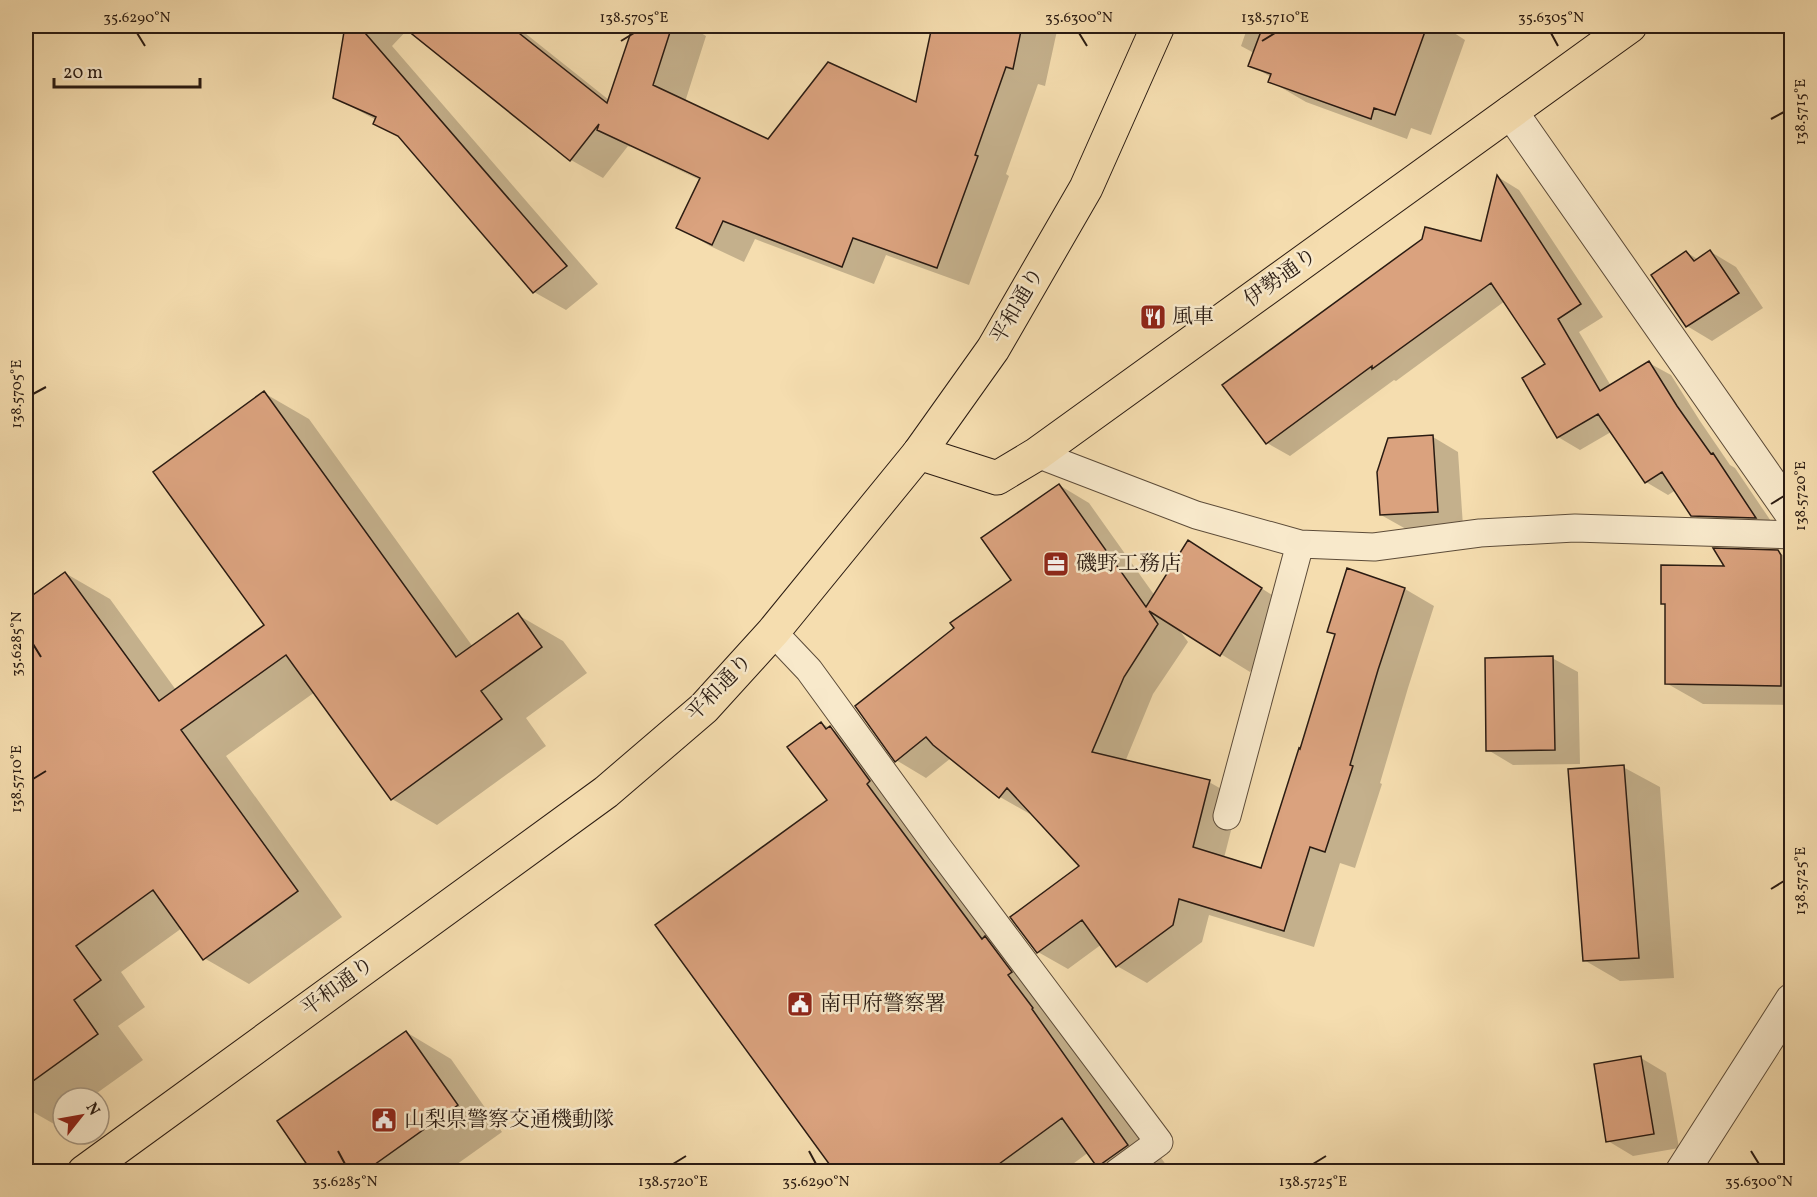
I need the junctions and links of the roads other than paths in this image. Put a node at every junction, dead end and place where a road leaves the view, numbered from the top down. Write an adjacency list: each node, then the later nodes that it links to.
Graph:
1 (1158, 26): 4 (main road, 平和通り)
2 (1630, 26): 3 (main road, 伊勢通り)
3 (1511, 112): 5 (main road, 伊勢通り); 6 (street)
4 (919, 453): 5 (main road, 伊勢通り); 9 (main road, 平和通り)
5 (1037, 453): 8 (lane)
6 (1791, 514)
7 (1791, 535): 8 (lane)
8 (1300, 544): 10 (lane)
9 (773, 632): 12 (main road, 平和通り); 13 (lane)
10 (1227, 816)
11 (1791, 1000): 14 (street)
12 (84, 1172)
13 (1118, 1172)
14 (1682, 1172)

